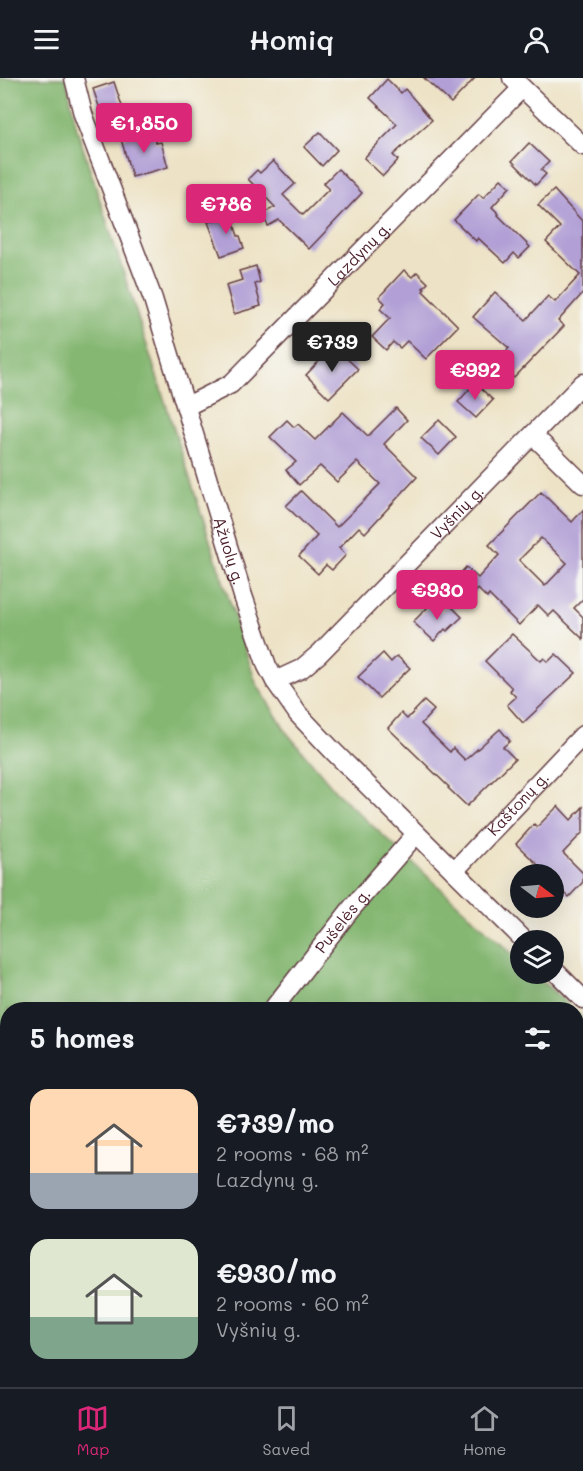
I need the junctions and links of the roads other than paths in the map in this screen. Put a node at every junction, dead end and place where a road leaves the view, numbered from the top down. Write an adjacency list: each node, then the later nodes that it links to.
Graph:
1 (74, 78): 5 (street, Ąžuolų g.)
2 (517, 83): 3 (street); 5 (street, Lazdynų g.)
3 (583, 146)
4 (583, 383): 6 (street, Vyšnių g.)
5 (187, 406): 8 (street, Ąžuolų g.)
6 (534, 436): 7 (street); 8 (street, Vyšnių g.)
7 (583, 484)
8 (275, 681): 10 (street, Ąžuolų g.)
9 (583, 735): 11 (street, Kaštonų g.)
10 (416, 834): 11 (street, Ąžuolų g.); 15 (street, Pušelės g.)
11 (453, 871): 12 (street, Ąžuolų g.)
12 (514, 930)
13 (564, 980): 14 (street)
14 (583, 999)
15 (278, 1002)

